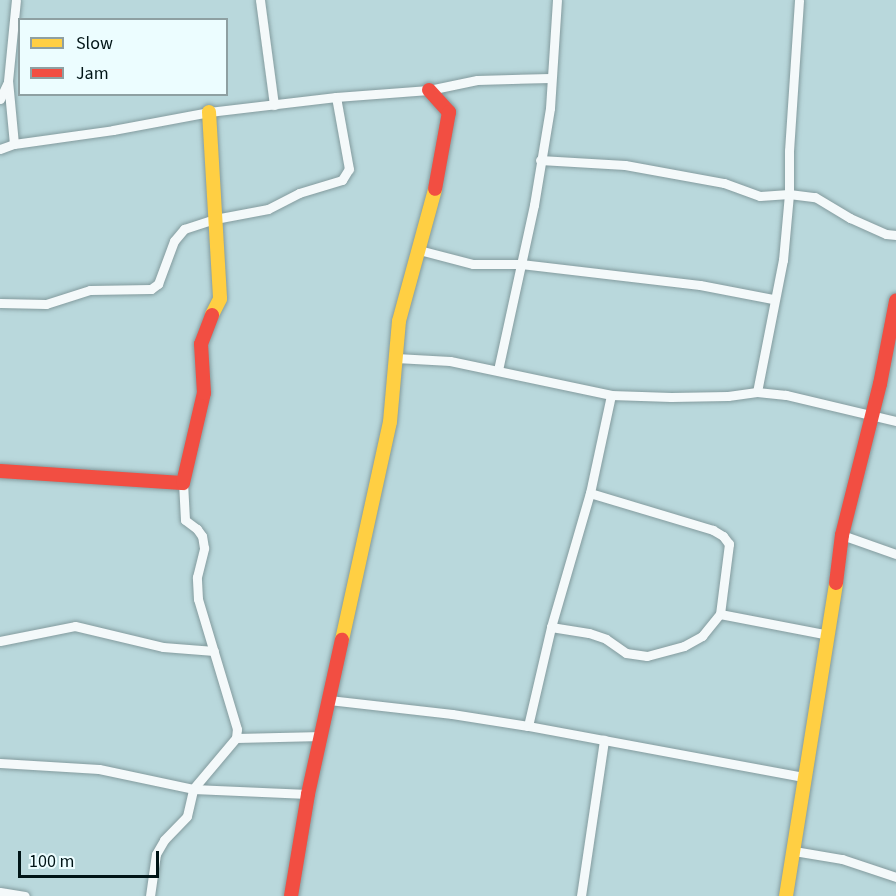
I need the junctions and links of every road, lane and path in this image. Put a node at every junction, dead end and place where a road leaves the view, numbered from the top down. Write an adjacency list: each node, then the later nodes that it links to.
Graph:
1 (16, 0): 6 (street)
2 (260, 0): 10 (street)
3 (557, 0): 5 (street)
4 (799, 0): 15 (street)
5 (550, 78): 7 (street); 14 (street)
6 (8, 81): 9 (street); 12 (street)
7 (429, 90): 8 (street); 18 (street)
8 (336, 97): 10 (street); 16 (street)
9 (0, 99)
10 (274, 105): 11 (street)
11 (209, 112): 12 (street); 16 (street)
12 (14, 144): 13 (street)
13 (0, 149)
14 (540, 160): 15 (street); 19 (street)
15 (789, 194): 17 (street); 20 (street)
16 (215, 219): 22 (street); 30 (street)
17 (896, 235)
18 (419, 250): 19 (street); 23 (street)
19 (521, 264): 20 (street); 24 (street)
20 (773, 299): 25 (street)
21 (896, 301): 27 (street)
22 (0, 303)
23 (396, 358): 24 (street); 39 (street)
24 (498, 370): 26 (street)
25 (757, 392): 26 (street); 27 (street)
26 (612, 395): 31 (street)
27 (871, 415): 28 (street); 32 (street)
28 (896, 421)
29 (0, 471): 30 (street)
30 (183, 483): 38 (street)
31 (590, 493): 34 (street); 35 (street)
32 (842, 535): 33 (street); 36 (street)
33 (896, 554)
34 (720, 614): 35 (street); 36 (street)
35 (551, 627): 40 (street)
36 (829, 635): 45 (street)
37 (0, 641): 38 (street)
38 (214, 651): 42 (street)
39 (329, 700): 40 (street); 41 (street)
40 (528, 726): 43 (street)
41 (322, 736): 42 (street); 47 (street)
42 (236, 738): 46 (street)
43 (604, 740): 45 (street); 54 (street)
44 (0, 763): 46 (street)
45 (804, 777): 48 (street)
46 (193, 789): 47 (street); 52 (street)
47 (308, 794): 53 (street)
48 (794, 850): 49 (street); 55 (street)
49 (896, 877)
50 (0, 892): 51 (street)
51 (25, 896)
52 (150, 896)
53 (291, 896)
54 (581, 896)
55 (786, 896)

